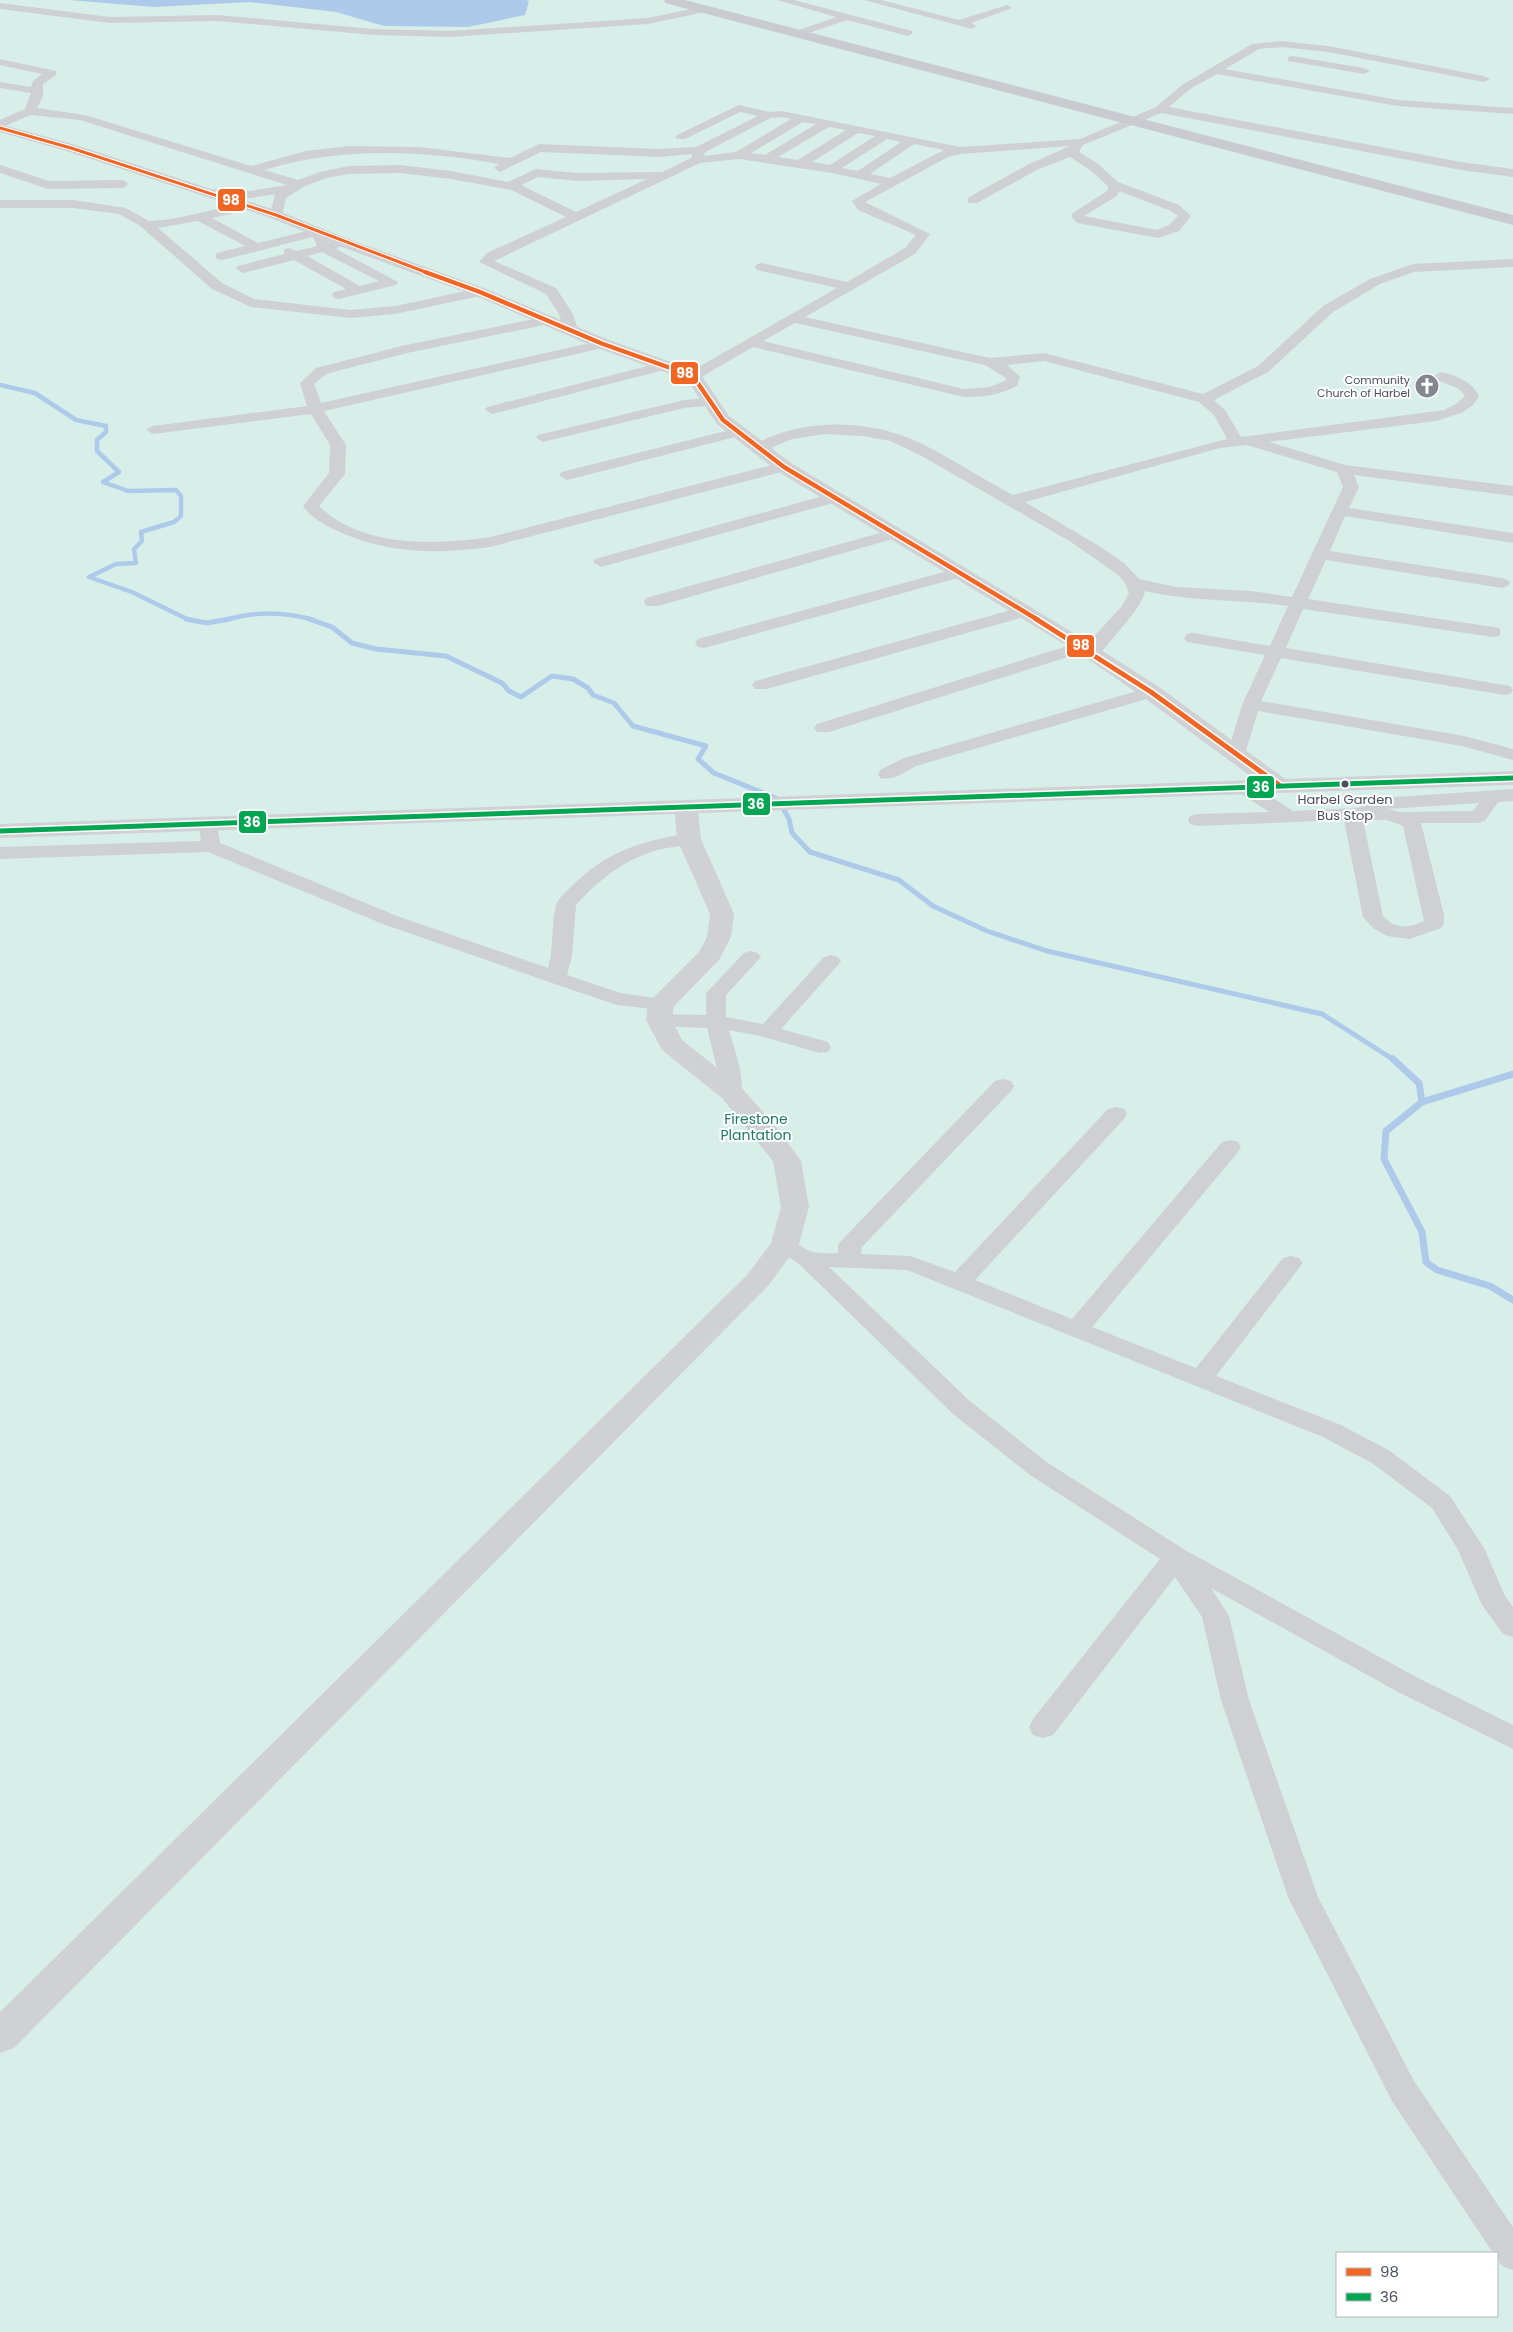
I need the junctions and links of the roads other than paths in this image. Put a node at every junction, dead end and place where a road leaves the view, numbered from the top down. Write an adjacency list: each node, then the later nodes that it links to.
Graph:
1 (670, 0): 8 (main road)
2 (782, 0): 9 (street)
3 (869, 0): 6 (street)
4 (910, 0): 6 (street)
5 (0, 6): 8 (street)
6 (892, 6): 9 (street); 10 (street)
7 (1007, 8): 10 (street)
8 (705, 9): 13 (main road)
9 (849, 18): 12 (street); 13 (street)
10 (959, 23): 11 (street)
11 (972, 26)
12 (908, 33)
13 (797, 34): 28 (main road)
14 (1250, 49): 16 (street); 17 (street); 18 (street)
15 (0, 62): 20 (street)
16 (1215, 70): 22 (street); 23 (street)
17 (1375, 73)
18 (1484, 79)
19 (0, 84): 20 (street)
20 (37, 92): 24 (street)
21 (1450, 94): 22 (street)
22 (1430, 104): 25 (street)
23 (1160, 109): 28 (street); 50 (street)
24 (30, 111): 30 (street); 46 (street)
25 (1513, 111)
26 (769, 115): 27 (street); 34 (street); 39 (street)
27 (801, 118): 29 (street); 40 (street)
28 (1131, 122): 36 (street); 67 (main road)
29 (826, 123): 32 (street); 41 (street)
30 (0, 124)
31 (0, 128): 48 (street)
32 (856, 129): 33 (street); 43 (street)
33 (885, 135): 35 (street); 45 (street)
34 (680, 136)
35 (912, 140): 37 (street); 51 (street)
36 (1082, 142): 37 (street); 38 (street)
37 (961, 150): 53 (street)
38 (1071, 152): 56 (street); 60 (street)
39 (698, 155): 40 (street); 42 (street); 49 (street)
40 (739, 155): 41 (street)
41 (767, 159): 43 (street)
42 (512, 162): 46 (street); 52 (street)
43 (801, 164): 45 (street)
44 (0, 169): 54 (street)
45 (832, 169): 51 (street)
46 (250, 170): 57 (street)
47 (63, 173): 54 (street)
48 (149, 174): 55 (street); 59 (street)
49 (667, 174): 58 (street); 65 (street)
50 (1513, 174)
51 (860, 175): 53 (street)
52 (477, 180): 57 (street); 58 (street)
53 (894, 183): 82 (street)
54 (99, 184): 55 (street)
55 (123, 184): 62 (street)
56 (1114, 185): 56 (street)
57 (294, 186): 59 (street); 64 (street)
58 (508, 187): 65 (street)
59 (214, 193): 63 (street)
60 (973, 200)
61 (0, 204): 62 (street)
62 (122, 211): 68 (street)
63 (252, 211): 64 (street); 66 (street); 69 (street)
64 (276, 214): 71 (street)
65 (577, 216): 88 (street)
66 (200, 217): 68 (street); 69 (street)
67 (1513, 220)
68 (146, 226): 70 (street)
69 (218, 226): 70 (street); 73 (street)
70 (161, 238): 84 (street)
71 (321, 240): 72 (street); 74 (street); 76 (street)
72 (273, 243): 73 (street); 76 (street)
73 (256, 247): 75 (street)
74 (345, 251): 78 (street); 83 (street); 84 (street)
75 (222, 256)
76 (294, 256): 78 (street); 80 (street)
77 (1513, 263): 95 (street)
78 (314, 267): 81 (street); 83 (street)
79 (762, 267): 82 (street)
80 (243, 269)
81 (296, 271)
82 (848, 286): 86 (street)
83 (358, 290): 85 (street)
84 (480, 292): 87 (street)
85 (339, 295)
86 (791, 318): 89 (street); 91 (street)
87 (549, 320): 88 (street); 97 (street)
88 (572, 330): 90 (street)
89 (749, 342): 91 (street); 93 (street)
90 (603, 344): 92 (street); 97 (street)
91 (990, 362): 95 (street)
92 (667, 366): 93 (street); 98 (street)
93 (693, 376): 96 (street)
94 (1441, 376): 102 (street)
95 (1204, 399): 102 (street)
96 (710, 402): 100 (street); 101 (street)
97 (315, 409): 99 (street); 104 (street)
98 (492, 410)
99 (152, 430)
100 (738, 432): 103 (street); 106 (street)
101 (543, 438)
102 (1242, 442): 105 (street); 109 (street)
103 (759, 448): 104 (street); 109 (street)
104 (784, 467): 108 (street)
105 (1344, 469): 107 (street); 110 (street)
106 (567, 475)
107 (1513, 491)
108 (834, 498): 111 (street); 114 (street)
109 (1010, 501): 116 (street)
110 (1341, 511): 112 (street); 113 (street)
111 (894, 534): 115 (street); 118 (street)
112 (1513, 538)
113 (1321, 554): 117 (street); 119 (street)
114 (601, 562)
115 (959, 573): 120 (street); 123 (street)
116 (1134, 583): 119 (street); 124 (street)
117 (1502, 583)
118 (652, 602)
119 (1299, 602): 121 (street); 125 (street)
120 (1025, 610): 124 (street); 126 (street)
121 (1493, 632)
122 (1193, 638): 125 (street)
123 (704, 643)
124 (1088, 650): 128 (street); 130 (street)
125 (1275, 653): 127 (street); 129 (street)
126 (761, 685)
127 (1504, 690)
128 (1151, 692): 131 (street); 133 (street)
129 (1251, 705): 131 (street); 132 (street)
130 (823, 728)
131 (1236, 754): 135 (street)
132 (1513, 755)
133 (887, 774)
134 (1513, 778): 135 (street)
135 (1279, 785): 136 (street)
136 (1244, 787): 139 (street); 141 (street)
137 (1513, 795): 138 (street)
138 (1493, 796): 140 (street); 142 (street)
139 (686, 806): 144 (street); 146 (street)
140 (1357, 814): 141 (street); 142 (street); 142 (street)
141 (1290, 816): 143 (street)
142 (1400, 817)
143 (1197, 820)
144 (208, 824): 145 (street); 147 (street)
145 (0, 831)
146 (689, 839): 151 (street); 152 (street)
147 (211, 846): 148 (street); 151 (street)
148 (0, 853)
149 (751, 957): 153 (street)
150 (831, 962): 154 (street)
151 (556, 978): 152 (street)
152 (660, 1012): 153 (street); 157 (street)
153 (716, 1021): 154 (street); 157 (street)
154 (769, 1030): 155 (street)
155 (820, 1047)
156 (1003, 1086): 161 (street)
157 (730, 1092): 160 (street)
158 (1116, 1114): 163 (street)
159 (1230, 1147): 164 (street)
160 (796, 1252): 161 (street); 166 (street); 170 (street)
161 (850, 1261): 163 (street)
162 (1291, 1263): 165 (street)
163 (958, 1283): 164 (street)
164 (1076, 1330): 165 (street)
165 (1200, 1379): 167 (street)
166 (1176, 1557): 168 (street); 169 (street); 171 (street)
167 (1513, 1627)
168 (1043, 1727)
169 (1513, 1738)
170 (0, 2037)
171 (1513, 2255)

